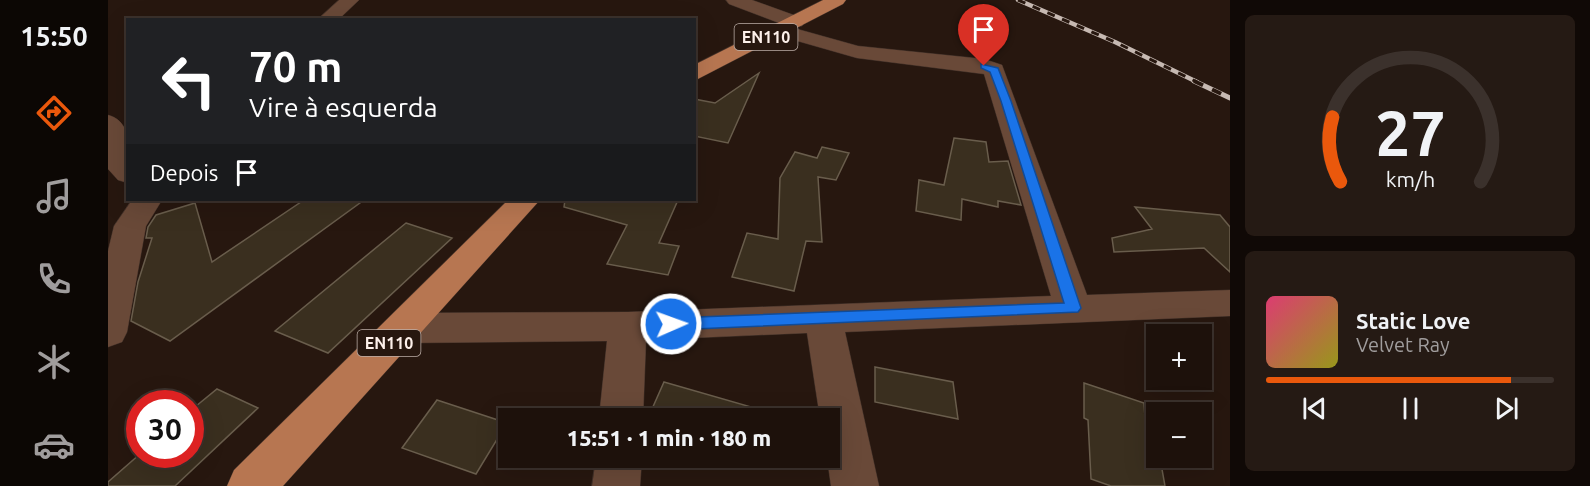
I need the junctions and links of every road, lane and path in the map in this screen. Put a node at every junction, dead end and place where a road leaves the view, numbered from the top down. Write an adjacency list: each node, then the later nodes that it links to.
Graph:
1 (350, 0): 4 (street)
2 (735, 0): 5 (street)
3 (837, 0): 5 (main road, EN110)
4 (328, 18)
5 (788, 26): 6 (main road, EN110); 12 (street)
6 (696, 73)
7 (108, 123): 8 (street)
8 (126, 172)
9 (524, 201): 15 (main road, EN110)
10 (128, 223): 16 (street)
11 (1230, 303): 12 (street)
12 (1073, 308): 13 (street)
13 (824, 317): 14 (street); 21 (street)
14 (628, 326): 15 (street); 17 (street)
15 (404, 328): 19 (main road, EN110)
16 (108, 332)
17 (622, 408)
18 (617, 468): 20 (street)
19 (251, 486)
20 (616, 486)
21 (855, 486)

